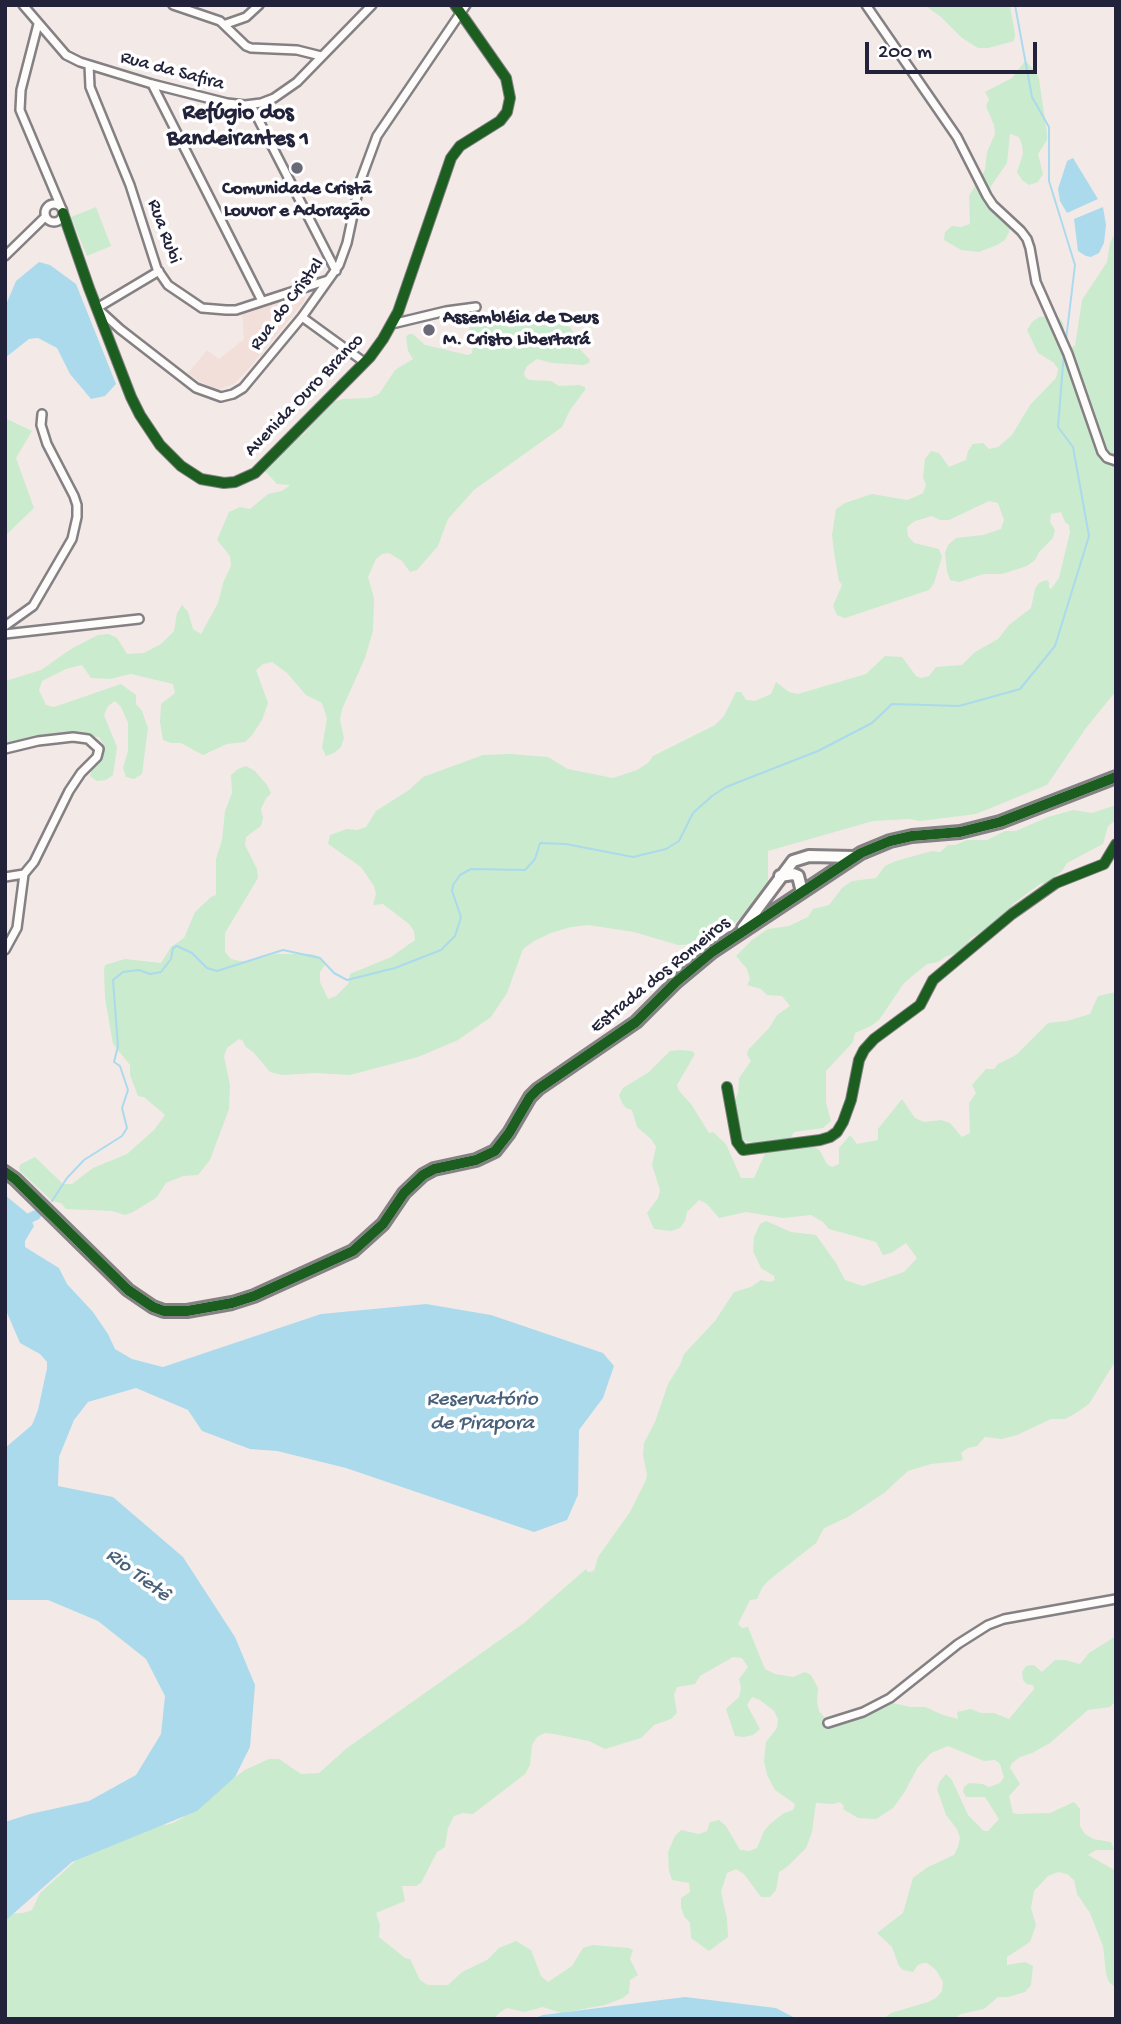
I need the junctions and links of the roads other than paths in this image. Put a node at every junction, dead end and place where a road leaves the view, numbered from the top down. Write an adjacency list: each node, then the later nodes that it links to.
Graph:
1 (23, 5): 8 (street, Rua da Safira)
2 (173, 5): 9 (street)
3 (259, 5): 9 (street)
4 (372, 5): 10 (street, Rua da Safira)
5 (466, 5): 7 (street, Rua do Cristal)
6 (866, 5): 29 (street)
7 (458, 9): 20 (street, Rua do Cristal); 26 (street, Avenida Ouro Branco)
8 (38, 24): 11 (street, Rua da Safira); 14 (street, Avenida Ouro Branco)
9 (226, 24): 10 (street)
10 (321, 57): 13 (street, Rua da Safira)
11 (89, 65): 12 (street, Rua da Safira); 19 (street, Rua Rubi)
12 (152, 84): 13 (street, Rua da Safira); 22 (street)
13 (251, 105): 20 (street)
14 (60, 208): 15 (street); 16 (street); 17 (street, Avenida Ouro Branco)
15 (45, 217): 16 (street); 18 (street)
16 (54, 222): 17 (street)
17 (69, 229): 24 (street, Avenida Ouro Branco)
18 (5, 256)
19 (159, 271): 22 (street, Rua Rubi); 24 (street)
20 (336, 271): 21 (street, Rua do Cristal)
21 (329, 280): 22 (street, Rua Rubi); 25 (street, Rua do Cristal)
22 (261, 301)
23 (476, 307): 26 (street)
24 (97, 308): 25 (street, Rua do Cristal); 27 (street, Avenida Ouro Branco)
25 (302, 317): 27 (street)
26 (391, 324): 27 (street, Avenida Ouro Branco)
27 (364, 362)
28 (42, 414): 31 (street)
29 (1116, 461)
30 (139, 619): 32 (street)
31 (5, 626)
32 (5, 634)
33 (5, 749): 37 (street)
34 (1116, 777): 36 (main road, Estrada dos Romeiros)
35 (1116, 845): 43 (street)
36 (855, 857): 38 (main road); 40 (main road, Estrada dos Romeiros)
37 (24, 874): 39 (street); 42 (street)
38 (780, 876): 40 (main road); 41 (main road)
39 (5, 877)
40 (802, 892): 41 (main road, Estrada dos Romeiros)
41 (740, 933): 44 (main road, Estrada dos Romeiros)
42 (5, 950)
43 (727, 1087)
44 (5, 1172)
45 (1116, 1599): 46 (street)
46 (828, 1723)

